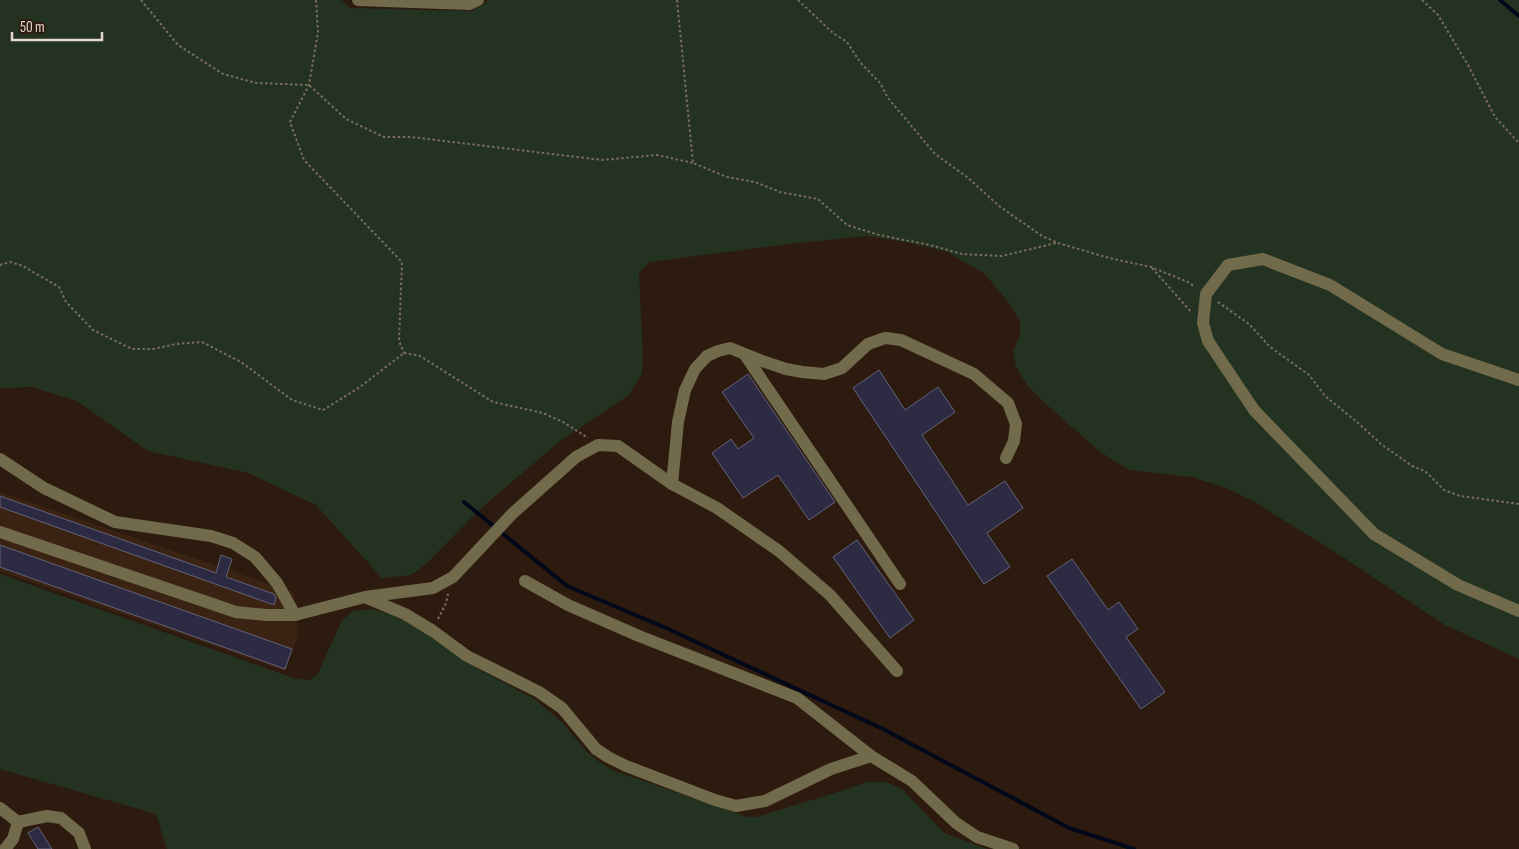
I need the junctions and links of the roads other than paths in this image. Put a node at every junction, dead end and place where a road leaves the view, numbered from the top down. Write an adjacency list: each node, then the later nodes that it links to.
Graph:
1 (358, 0): 2 (street)
2 (478, 0)
3 (745, 355): 5 (street); 7 (street); 10 (street)
4 (1519, 380): 12 (street)
5 (1006, 458)
6 (0, 459): 13 (street)
7 (672, 484): 11 (street); 14 (street)
8 (0, 532): 13 (street)
9 (525, 581): 15 (street)
10 (900, 584)
11 (365, 597): 13 (street); 15 (street)
12 (1519, 611)
13 (296, 615)
14 (897, 671)
15 (872, 756): 20 (street)
16 (0, 808): 17 (street)
17 (18, 822): 18 (street); 19 (street)
18 (5, 849)
19 (85, 849)
20 (1013, 849)

